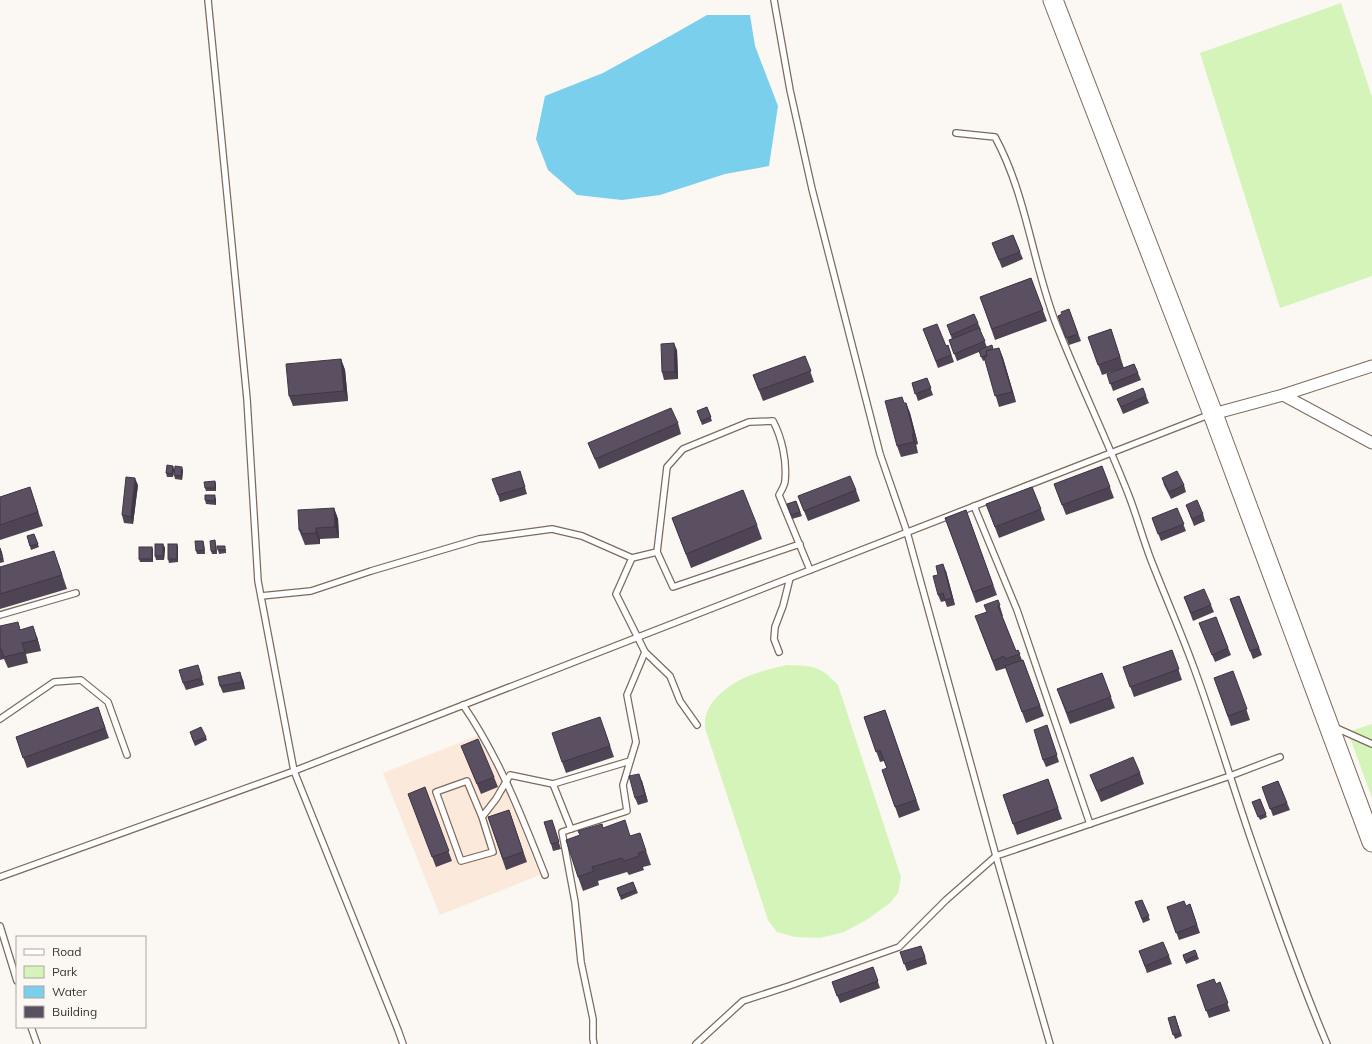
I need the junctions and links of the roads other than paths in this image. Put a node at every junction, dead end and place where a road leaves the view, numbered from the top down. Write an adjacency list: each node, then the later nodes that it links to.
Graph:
1 (208, 0): 18 (lane)
2 (774, 0): 11 (lane)
3 (1053, 0): 7 (highway)
4 (956, 133): 9 (lane)
5 (1372, 366): 6 (street)
6 (1283, 395): 7 (street); 8 (street)
7 (1213, 414): 9 (lane); 26 (highway)
8 (1372, 443)
9 (1111, 453): 10 (lane); 32 (lane)
10 (974, 506): 11 (lane); 36 (lane)
11 (908, 532): 15 (lane); 39 (lane)
12 (800, 544): 13 (lane); 13 (lane); 15 (lane)
13 (657, 552): 14 (lane)
14 (632, 558): 18 (lane); 20 (lane)
15 (810, 570): 16 (lane)
16 (790, 578): 20 (lane); 22 (lane)
17 (76, 593): 19 (lane)
18 (261, 596): 31 (lane)
19 (0, 615)
20 (638, 637): 21 (lane); 23 (lane)
21 (645, 652): 25 (lane); 30 (lane)
22 (779, 652)
23 (463, 705): 31 (lane); 33 (lane)
24 (0, 719): 28 (lane)
25 (696, 724)
26 (1328, 724): 27 (lane); 38 (highway)
27 (1372, 744)
28 (127, 755)
29 (1280, 757): 32 (lane)
30 (630, 761): 34 (lane); 37 (lane)
31 (294, 771): 41 (lane); 46 (lane)
32 (1230, 776): 36 (lane); 50 (lane)
33 (506, 782): 34 (lane); 35 (lane); 40 (lane)
34 (554, 784): 37 (lane)
35 (482, 817): 35 (lane)
36 (1090, 824): 39 (lane)
37 (571, 829): 47 (lane)
38 (1372, 842)
39 (996, 856): 48 (lane); 49 (lane)
40 (545, 875)
41 (0, 877)
42 (0, 926): 43 (lane)
43 (16, 978)
44 (31, 1028): 45 (lane)
45 (37, 1044)
46 (403, 1044)
47 (594, 1044)
48 (696, 1044)
49 (1050, 1044)
50 (1327, 1044)

